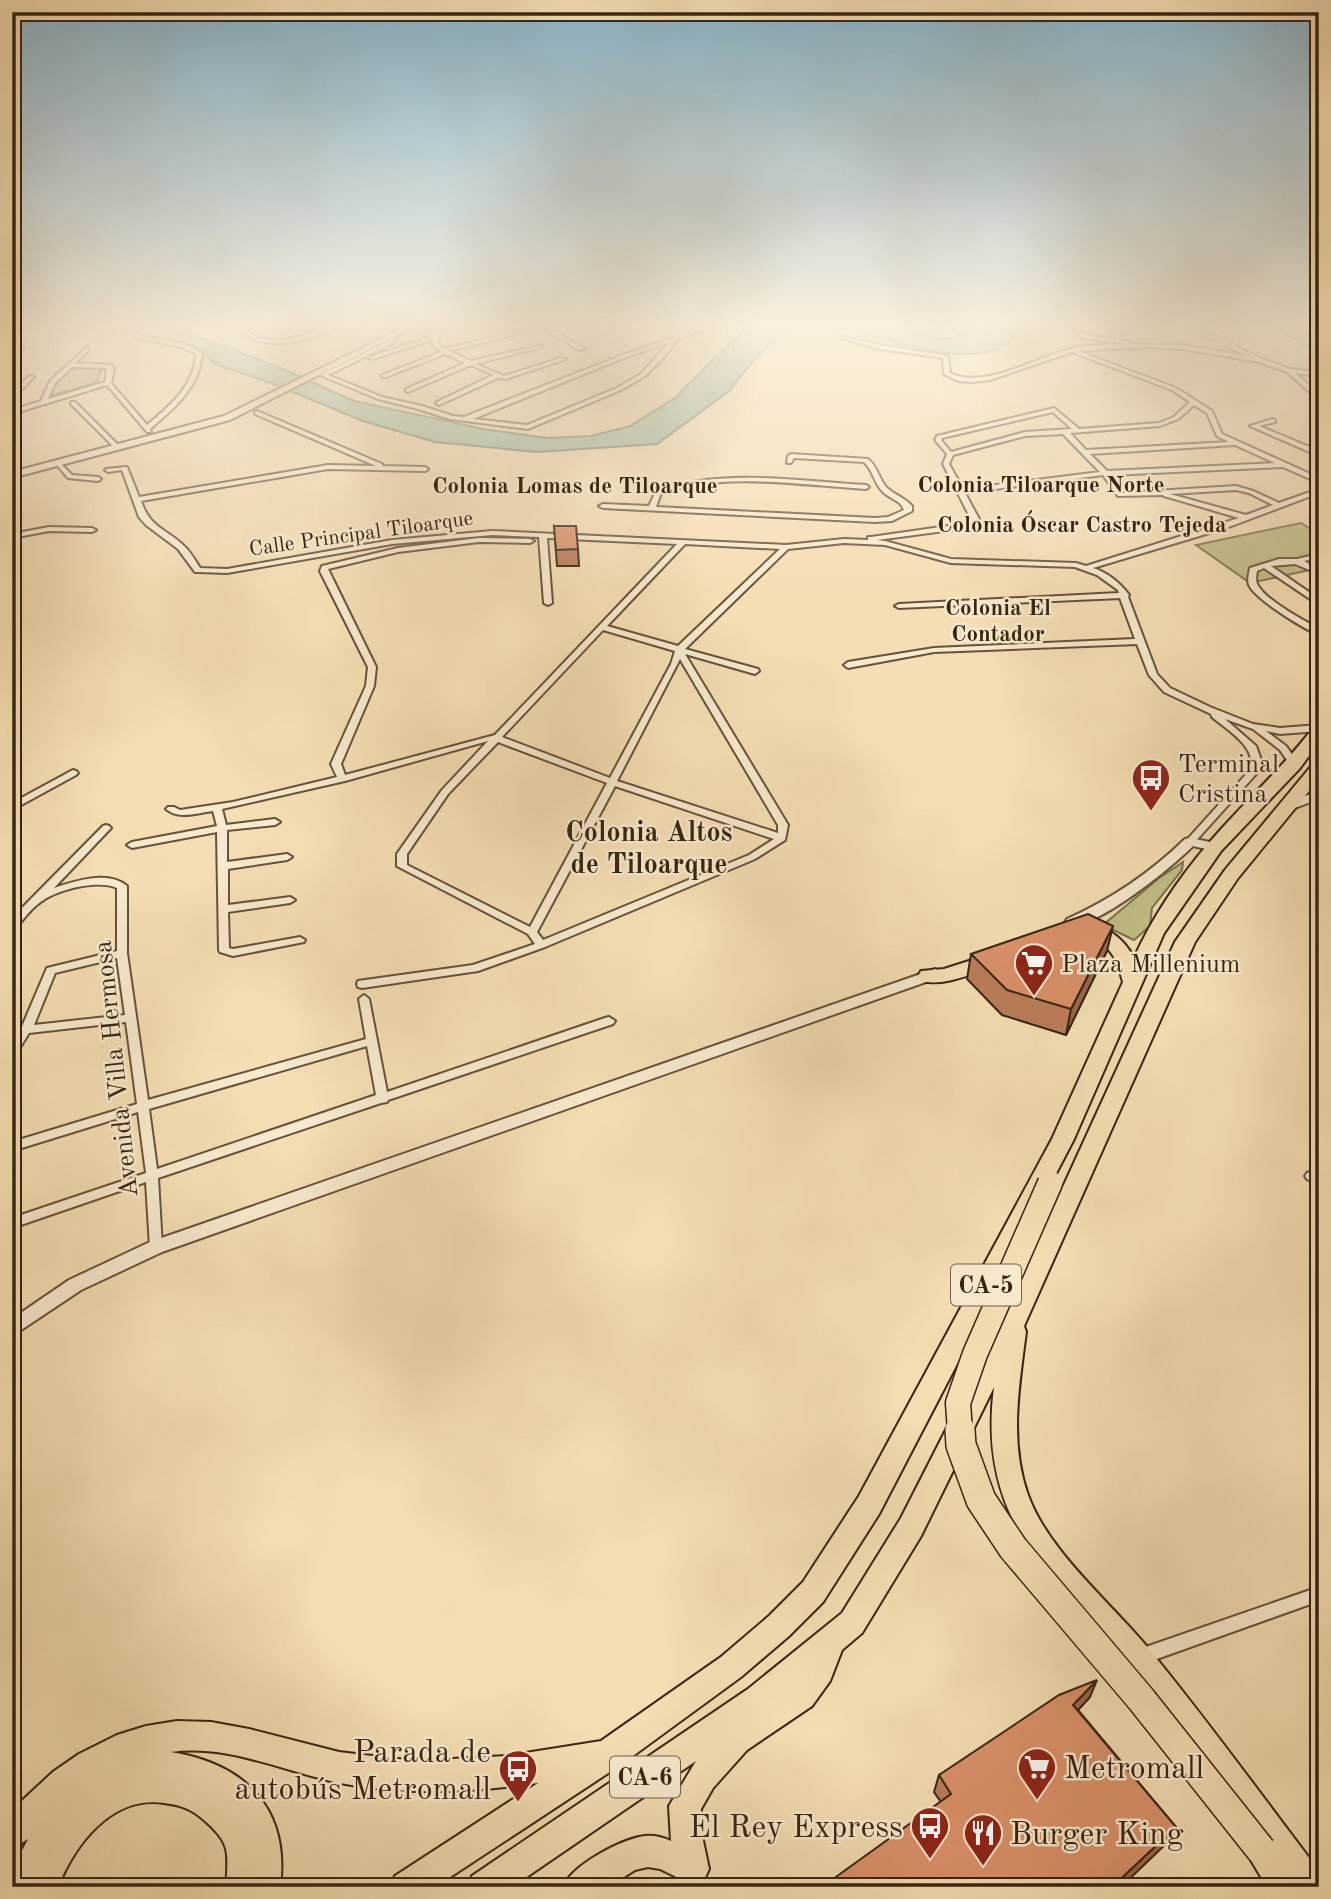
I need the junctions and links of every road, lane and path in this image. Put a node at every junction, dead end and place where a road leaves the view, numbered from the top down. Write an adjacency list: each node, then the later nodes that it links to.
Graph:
1 (86, 416): 20 (street)
2 (136, 416): 15 (street)
3 (162, 416): 15 (street)
4 (230, 416): 18 (street)
5 (263, 416): 28 (street)
6 (447, 416): 13 (street)
7 (475, 416): 13 (street)
8 (556, 416): 13 (street)
9 (1030, 416): 22 (street)
10 (1061, 416): 16 (street)
11 (1182, 416): 16 (street)
12 (1211, 416): 19 (street)
13 (464, 420)
14 (1273, 421): 23 (street)
15 (146, 428): 18 (street)
16 (1076, 429): 17 (street)
17 (1064, 431): 21 (street); 22 (street)
18 (152, 437): 20 (street)
19 (1236, 444): 21 (street); 27 (street)
20 (117, 447): 25 (street)
21 (1084, 452): 31 (street)
22 (950, 454): 36 (street)
23 (1319, 454)
24 (789, 463): 44 (street)
25 (59, 464): 32 (street); 33 (street)
26 (12, 465): 32 (street)
27 (1284, 465): 31 (street); 34 (street)
28 (386, 467): 29 (street); 39 (street)
29 (425, 469)
30 (107, 470): 39 (street, Calle Principal Tiloarque)
31 (1105, 473): 36 (street); 38 (street)
32 (16, 474)
33 (98, 479)
34 (1319, 481)
35 (866, 487): 42 (street)
36 (961, 491): 52 (street)
37 (1318, 493): 40 (street)
38 (1160, 494): 40 (street); 43 (street)
39 (137, 500): 49 (street, Calle Principal Tiloarque)
40 (1278, 505): 43 (street)
41 (603, 506): 42 (street)
42 (652, 508): 44 (street)
43 (1244, 517): 57 (street)
44 (844, 519): 50 (street)
45 (12, 527): 46 (street)
46 (49, 529): 47 (street); 48 (street)
47 (92, 530)
48 (12, 536)
49 (543, 538): 51 (street, Calle Principal Tiloarque); 60 (street); 76 (street)
50 (844, 541): 52 (street, Calle Principal Tiloarque); 53 (street, Calle Principal Tiloarque)
51 (683, 542): 53 (street, Calle Principal Tiloarque); 63 (street)
52 (859, 542): 57 (street)
53 (786, 547): 66 (street)
54 (1319, 556): 55 (street)
55 (1300, 560): 56 (street); 58 (street)
56 (1266, 566): 61 (street); 64 (street)
57 (1086, 568): 59 (street)
58 (1319, 572)
59 (1125, 595): 62 (street); 65 (street)
60 (548, 603)
61 (1319, 603)
62 (899, 606)
63 (604, 628): 66 (street); 72 (street)
64 (1319, 633)
65 (1141, 641): 67 (street); 69 (street)
66 (680, 649): 68 (street); 77 (street); 86 (street)
67 (848, 665)
68 (755, 671)
69 (1207, 709): 70 (street); 87 (street)
70 (1251, 726): 71 (street); 73 (street)
71 (1319, 729): 73 (highway, CA-5)
72 (494, 737): 76 (street); 77 (street); 96 (street)
73 (1294, 764): 89 (highway, CA-5)
74 (1319, 768): 81 (highway, CA-5)
75 (74, 774): 79 (street)
76 (342, 779): 80 (street)
77 (612, 782): 86 (street); 96 (street)
78 (1319, 795): 81 (street)
79 (12, 807)
80 (217, 808): 82 (street); 85 (street)
81 (1284, 808): 118 (highway, CA-5)
82 (170, 809)
83 (275, 822): 85 (street)
84 (106, 828): 92 (street)
85 (222, 828): 88 (street); 91 (street)
86 (782, 838): 99 (street)
87 (1189, 842): 89 (street); 97 (street)
88 (132, 845)
89 (1215, 847): 103 (highway, CA-5)
90 (287, 857): 91 (street)
91 (224, 866): 94 (street)
92 (38, 898): 95 (street, Avenida Villa Hermosa); 101 (street, Avenida Villa Hermosa)
93 (290, 900): 94 (street)
94 (225, 909): 98 (street)
95 (12, 926)
96 (531, 932): 99 (street)
97 (1056, 933): 103 (highway)
98 (300, 940)
99 (541, 944): 104 (street)
100 (1006, 951): 102 (highway)
101 (122, 953): 106 (street, Avenida Villa Hermosa); 108 (street)
102 (928, 976): 117 (street)
103 (1133, 982): 114 (highway, CA-5)
104 (362, 984)
105 (364, 999): 109 (street)
106 (130, 1018): 108 (street); 112 (street, Avenida Villa Hermosa)
107 (609, 1021): 111 (street)
108 (26, 1030): 110 (street)
109 (372, 1041): 111 (street); 112 (street)
110 (12, 1051)
111 (383, 1100): 115 (street)
112 (144, 1106): 113 (street); 115 (street, Avenida Villa Hermosa)
113 (12, 1147)
114 (1050, 1173): 124 (highway, CA-5); 133 (highway, bridge)
115 (152, 1175): 116 (street); 117 (street, Avenida Villa Hermosa)
116 (12, 1223)
117 (156, 1247): 119 (street)
118 (1016, 1317): 121 (highway, CA-5); 122 (highway)
119 (12, 1329)
120 (1319, 1594): 122 (street)
121 (831, 1643): 123 (highway, CA-5); 132 (highway)
122 (1137, 1658): 134 (highway)
123 (803, 1663): 131 (highway, CA-6)
124 (611, 1753): 125 (highway); 130 (highway, CA-6)
125 (12, 1833)
126 (21, 1887): 129 (highway)
127 (42, 1887): 128 (highway)
128 (243, 1887)
129 (264, 1887)
130 (406, 1887)
131 (483, 1887)
132 (579, 1887)
133 (1286, 1887)
134 (1311, 1887)

